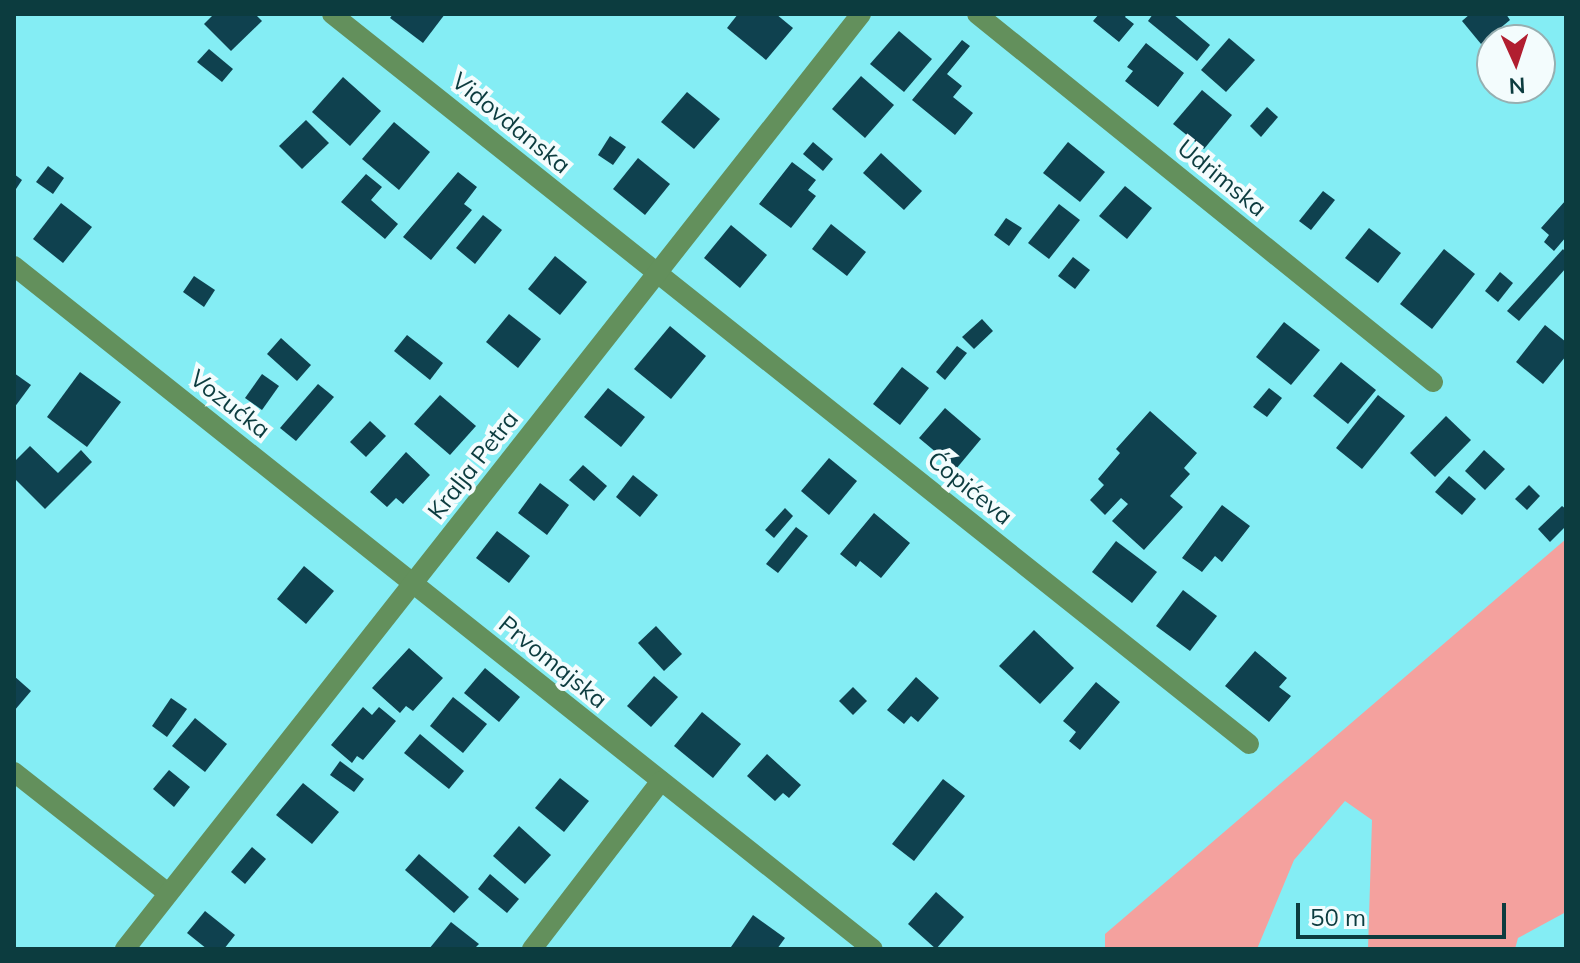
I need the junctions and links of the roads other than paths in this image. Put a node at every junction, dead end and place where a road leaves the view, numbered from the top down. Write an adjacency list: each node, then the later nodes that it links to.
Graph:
1 (332, 14): 5 (street, Vidovdanska)
2 (861, 14): 5 (street, Kralja Petra)
3 (977, 14): 6 (street, Udrimska)
4 (14, 266): 7 (street, Vozućka)
5 (658, 273): 7 (street, Kralja Petra); 8 (street, Ćopićeva)
6 (1433, 382)
7 (413, 583): 10 (street, Prvomajska); 11 (street, Kralja Petra)
8 (1249, 744)
9 (14, 772): 11 (street)
10 (661, 781): 13 (street); 14 (street, Prvomajska)
11 (168, 893): 12 (street, Kralja Petra)
12 (125, 949)
13 (532, 949)
14 (873, 949)

